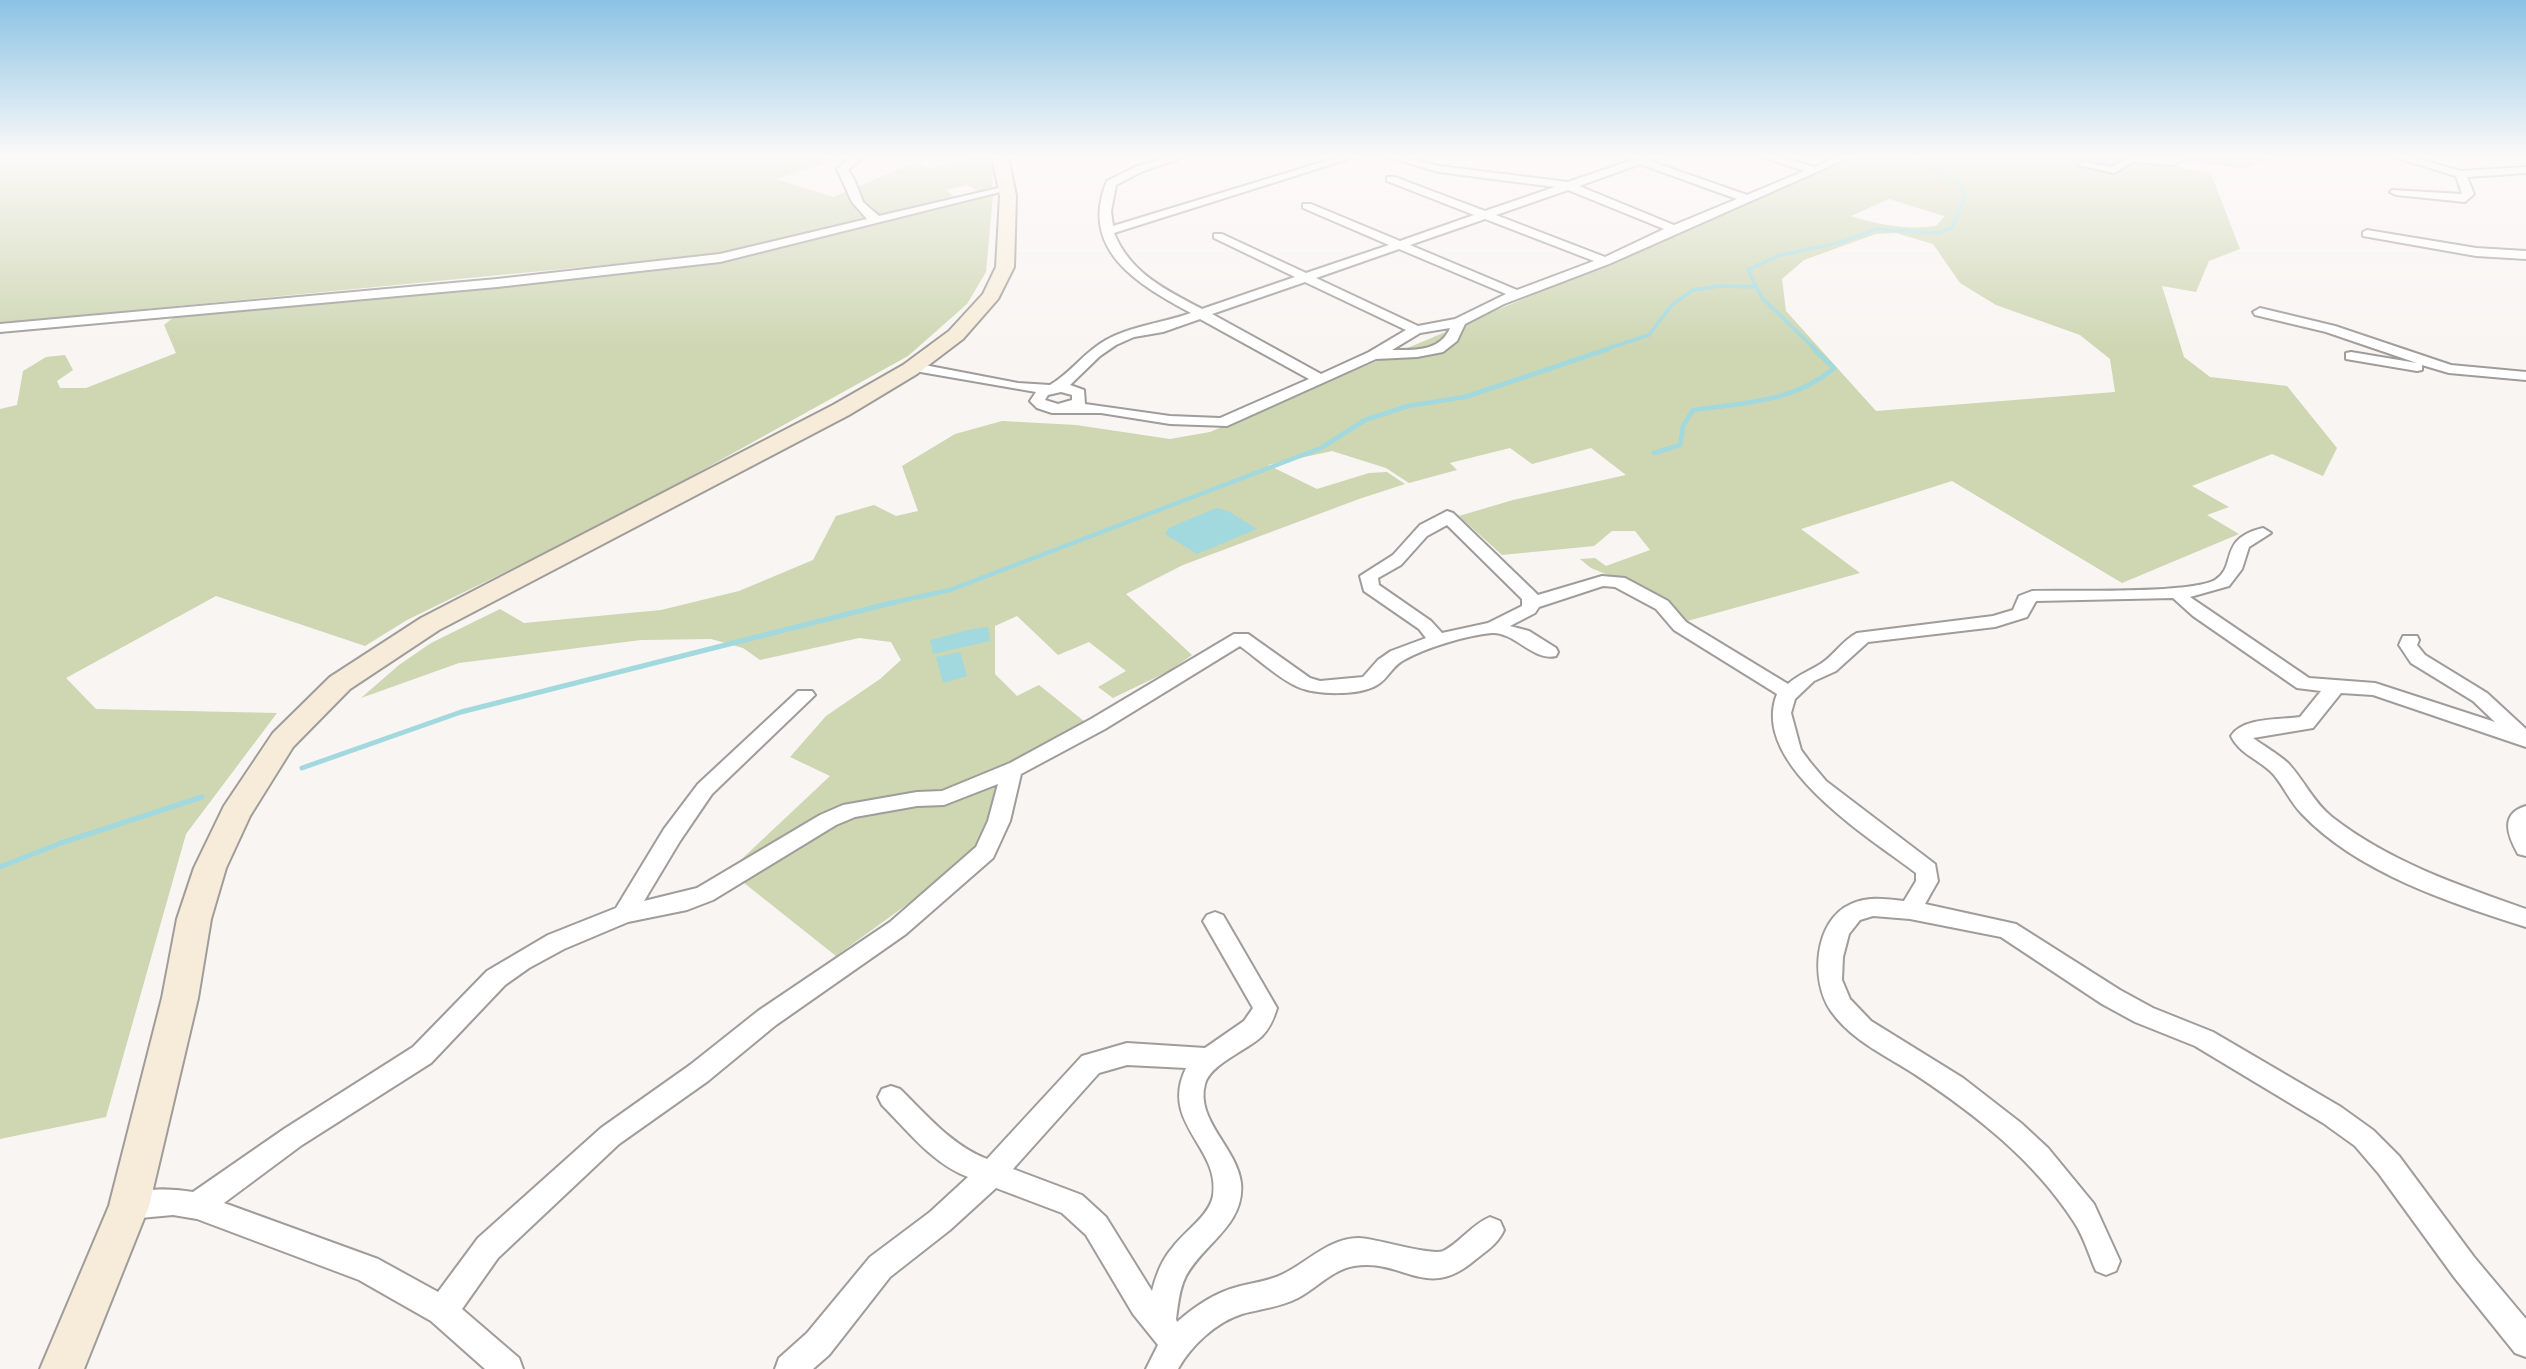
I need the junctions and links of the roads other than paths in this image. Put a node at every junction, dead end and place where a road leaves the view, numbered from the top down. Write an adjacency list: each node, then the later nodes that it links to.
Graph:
1 (876, 220): 22 (street)
2 (1008, 220): 28 (street)
3 (1107, 220): 11 (street)
4 (1145, 220): 11 (street)
5 (1342, 220): 14 (street)
6 (1470, 220): 14 (street)
7 (1497, 220): 16 (street)
8 (1652, 220): 10 (street)
9 (1695, 220): 10 (street)
10 (1674, 229): 16 (street)
11 (1109, 231): 20 (street)
12 (2367, 234): 15 (street)
13 (1218, 236): 17 (street)
14 (1400, 244): 17 (street); 18 (street)
15 (2526, 255)
16 (1605, 261): 18 (street)
17 (1303, 278): 20 (street); 23 (street)
18 (1517, 294): 21 (street)
19 (2260, 312): 27 (street)
20 (1202, 314): 26 (street); 30 (street)
21 (1459, 322): 23 (street); 24 (street)
22 (0, 328)
23 (1416, 330): 24 (street)
24 (1374, 355): 30 (street)
25 (2351, 356): 27 (street)
26 (1095, 360): 31 (street); 32 (street)
27 (2449, 369): 29 (street)
28 (910, 371): 31 (street); 33 (street); 57 (street)
29 (2526, 376)
30 (1320, 379): 35 (street)
31 (1051, 389): 32 (street); 33 (street)
32 (1080, 394): 34 (street); 35 (street)
33 (1037, 401): 34 (street)
34 (1070, 407): 35 (street)
35 (1182, 420)
36 (2263, 533): 37 (street)
37 (2180, 593): 43 (street); 44 (street)
38 (1532, 603): 39 (street); 40 (street); 44 (street)
39 (1494, 627): 40 (street); 42 (street)
40 (1438, 640): 47 (street)
41 (2410, 640): 46 (street)
42 (1549, 652)
43 (2337, 685): 46 (street); 52 (street)
44 (1789, 693): 50 (street)
45 (805, 695): 51 (street)
46 (2526, 740)
47 (1012, 770): 51 (street); 61 (street)
48 (2526, 814): 49 (street)
49 (2526, 848)
50 (1910, 910): 60 (street); 62 (street)
51 (624, 914): 58 (street)
52 (2526, 918)
53 (1215, 921): 54 (street)
54 (1209, 1059): 56 (street); 63 (street)
55 (891, 1097): 56 (street)
56 (991, 1174): 63 (street); 66 (street)
57 (129, 1206): 58 (street); 64 (street)
58 (197, 1206): 61 (street)
59 (1490, 1230): 63 (street)
60 (2106, 1261)
61 (442, 1311): 65 (street)
62 (2526, 1342)
63 (1166, 1345)
64 (62, 1369)
65 (508, 1369)
66 (790, 1369)

